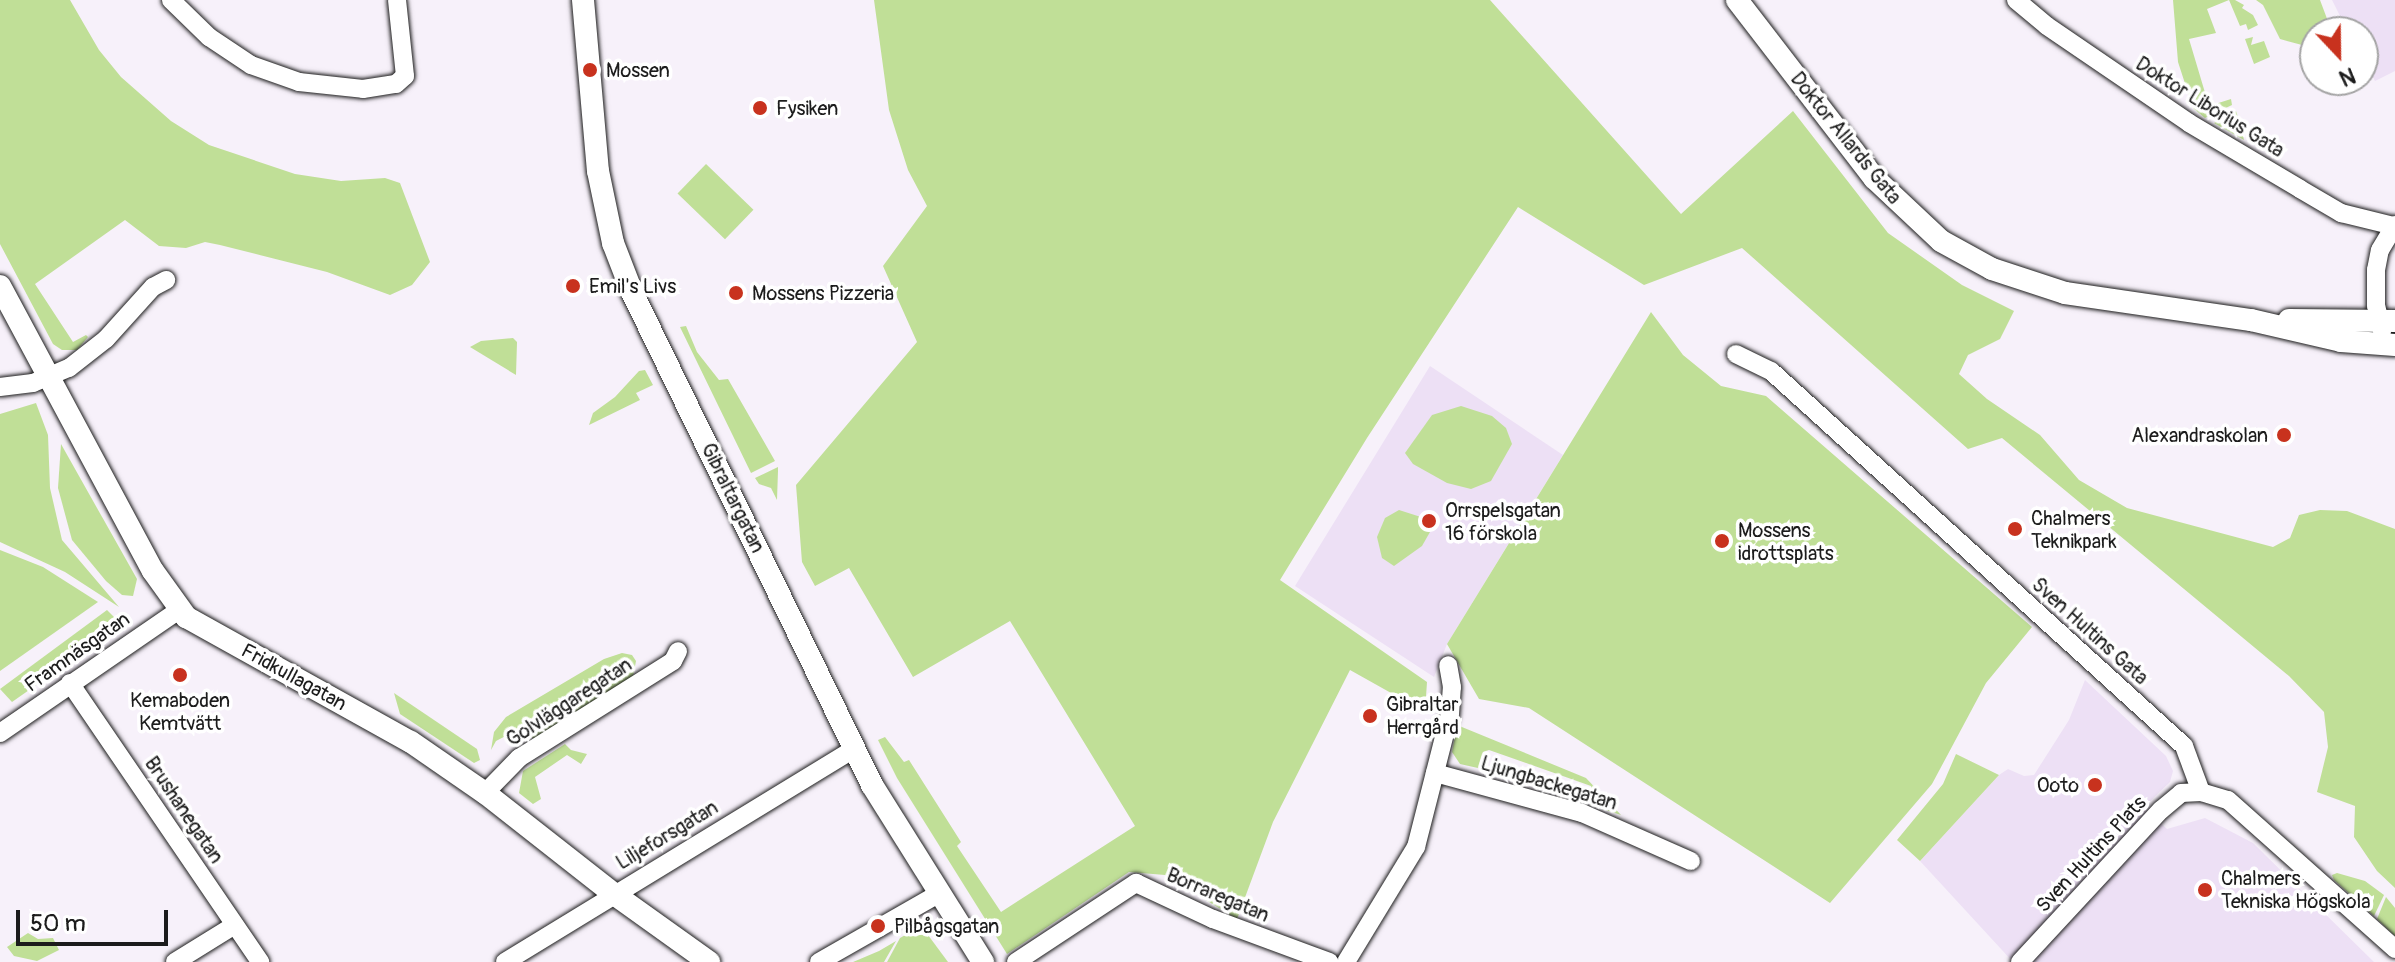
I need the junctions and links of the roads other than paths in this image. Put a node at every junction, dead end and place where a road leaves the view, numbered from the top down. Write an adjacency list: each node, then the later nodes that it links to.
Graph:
1 (171, 0): 2 (street)
2 (397, 0)
3 (583, 0): 18 (street, Gibraltargatan)
4 (1737, 0): 9 (street, Doktor Allards Gata)
5 (2016, 0): 6 (street, Doktor Liborius Gata)
6 (2395, 226): 9 (street)
7 (166, 280): 11 (street)
8 (0, 286): 11 (street, Fridkullagatan)
9 (2390, 331)
10 (1736, 354): 20 (street, Sven Hultins Gata)
11 (50, 378): 12 (street); 13 (street, Fridkullagatan)
12 (0, 387)
13 (179, 610): 16 (street, Framnäsgatan); 21 (street, Fridkullagatan)
14 (678, 651): 21 (street, Golvläggaregatan)
15 (1448, 665): 19 (street)
16 (70, 683): 17 (street, Framnäsgatan); 25 (street, Brushanegatan)
17 (0, 733)
18 (854, 749): 23 (street, Liljeforsgatan); 24 (street, Gibraltargatan)
19 (1435, 773): 22 (street, Ljungbackegatan); 35 (street)
20 (2201, 792): 26 (street); 36 (street, Sven Hultins Plats)
21 (485, 793): 23 (street, Fridkullagatan)
22 (1691, 861)
23 (614, 894): 29 (street, Liljeforsgatan); 30 (street, Fridkullagatan)
24 (938, 894): 31 (street); 32 (street, Gibraltargatan)
25 (235, 925): 27 (street); 28 (street, Brushanegatan)
26 (2395, 949)
27 (175, 962)
28 (260, 962)
29 (505, 962)
30 (709, 962)
31 (819, 962)
32 (983, 962)
33 (1016, 962): 34 (street, Borraregatan)
34 (1329, 962)
35 (1346, 962)
36 (2020, 962)

